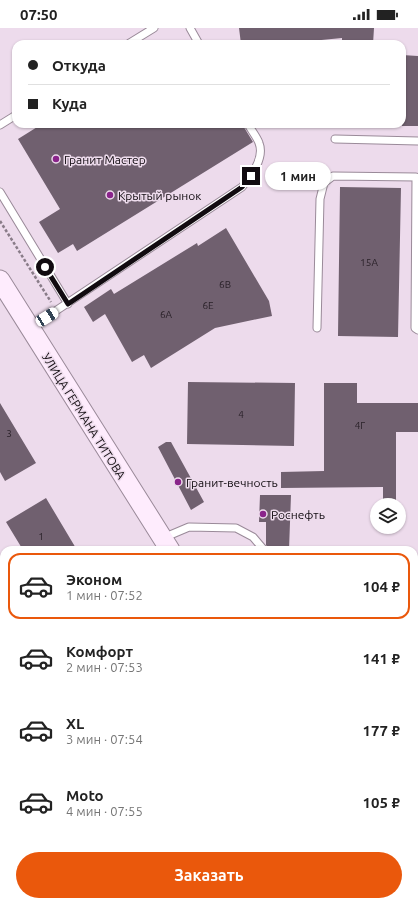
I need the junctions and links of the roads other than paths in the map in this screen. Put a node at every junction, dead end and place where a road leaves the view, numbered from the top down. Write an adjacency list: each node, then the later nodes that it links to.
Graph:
1 (154, 28): 3 (lane)
2 (190, 28): 4 (lane)
3 (134, 40)
4 (197, 40)
5 (12, 118): 6 (lane)
6 (0, 125)
7 (250, 128): 13 (lane)
8 (335, 139): 9 (lane)
9 (418, 141)
10 (417, 178): 15 (lane); 16 (lane)
11 (0, 192): 13 (lane)
12 (0, 280): 14 (street, УЛИЦА ГЕРМАНА ТИТОВА)
13 (68, 304): 14 (lane)
14 (29, 328): 17 (street, УЛИЦА ГЕРМАНА ТИТОВА)
15 (317, 328)
16 (418, 330)
17 (166, 544): 18 (lane)
18 (261, 546)

